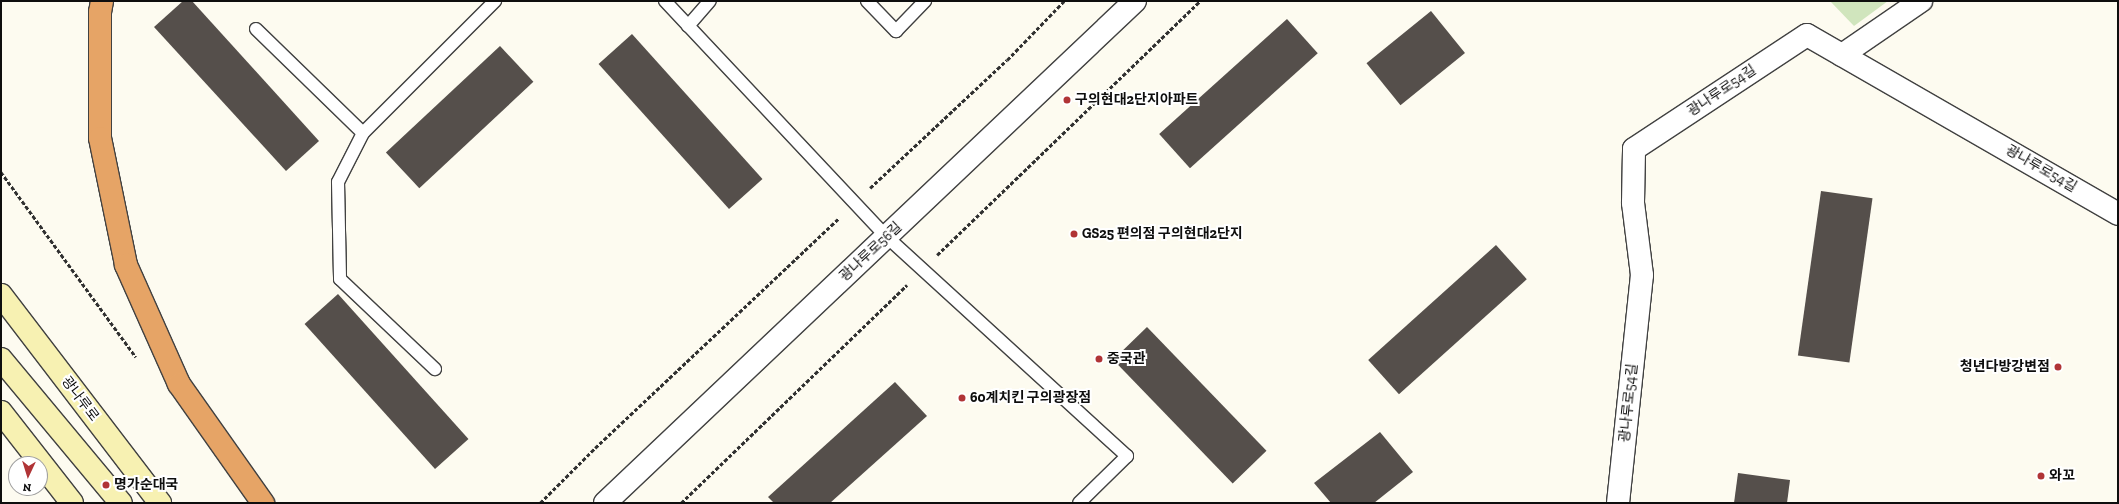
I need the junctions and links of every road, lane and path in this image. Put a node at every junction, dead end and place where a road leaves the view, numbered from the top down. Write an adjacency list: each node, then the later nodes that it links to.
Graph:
1 (102, 1): 28 (highway)
2 (495, 1): 14 (lane)
3 (665, 1): 11 (lane)
4 (710, 1): 11 (lane)
5 (866, 1): 6 (lane)
6 (925, 1)
7 (1064, 1): 16 (path)
8 (1135, 1): 19 (street, 광나루로56길)
9 (1200, 1): 20 (path)
10 (1921, 1): 13 (street)
11 (688, 26): 16 (lane)
12 (256, 28): 14 (lane)
13 (1842, 55): 17 (street, 광나루로54길); 33 (street, 광나루로54길)
14 (363, 133): 23 (lane)
15 (1, 172): 18 (path)
16 (855, 203): 19 (lane); 29 (path)
17 (2118, 214)
18 (43, 230)
19 (887, 237): 20 (lane); 30 (street, 광나루로56길)
20 (922, 270): 31 (path); 32 (lane)
21 (1, 295): 27 (main road, 광나루로)
22 (1, 359): 26 (main road)
23 (435, 369)
24 (1, 412): 25 (main road)
25 (72, 503)
26 (121, 503)
27 (160, 503)
28 (263, 503)
29 (540, 503)
30 (605, 503)
31 (681, 503)
32 (1079, 503)
33 (1618, 503)

